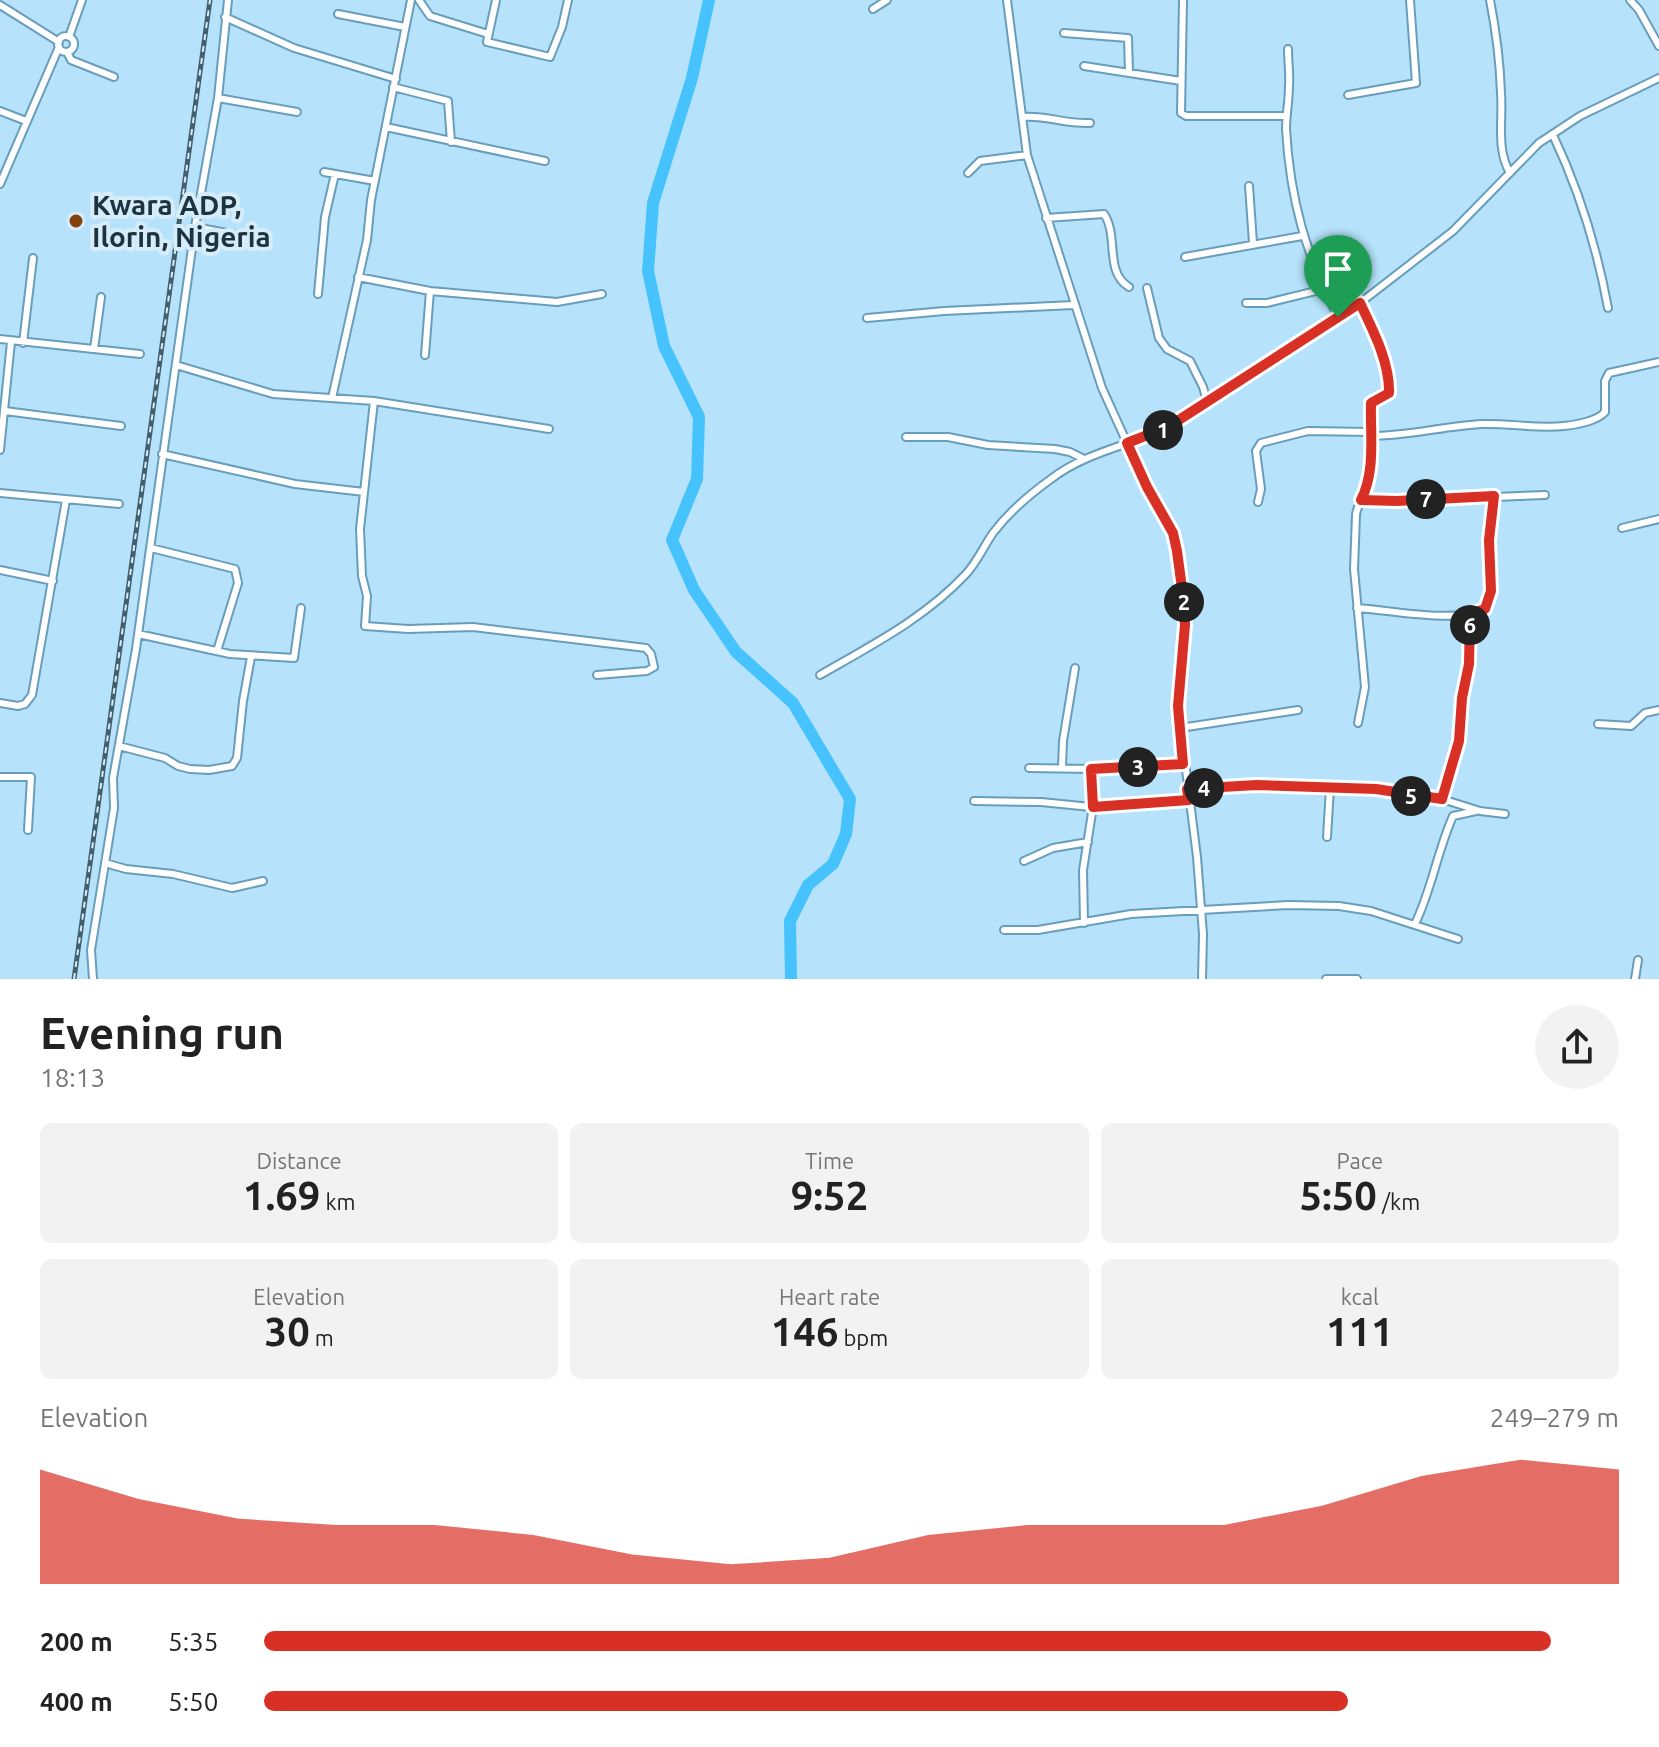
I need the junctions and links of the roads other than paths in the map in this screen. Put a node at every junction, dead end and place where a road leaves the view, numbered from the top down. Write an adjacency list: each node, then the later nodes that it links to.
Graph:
1 (82, 0): 20 (street)
2 (228, 0): 16 (street)
3 (411, 0): 17 (street)
4 (419, 0): 19 (street)
5 (496, 0): 19 (street)
6 (568, 0): 19 (street)
7 (887, 0): 14 (street)
8 (1007, 0): 37 (street)
9 (1183, 0): 30 (street)
10 (1410, 0): 32 (street)
11 (1490, 0): 47 (street)
12 (1630, 0): 22 (street)
13 (0, 5): 21 (street)
14 (873, 9)
15 (338, 14): 17 (street)
16 (225, 17): 29 (street); 33 (street)
17 (405, 27): 29 (street)
18 (1064, 33): 26 (street)
19 (488, 34)
20 (69, 37): 21 (street); 24 (street)
21 (59, 45): 24 (street); 38 (street)
22 (1659, 46)
23 (1288, 49): 36 (street)
24 (67, 52): 27 (street)
25 (1084, 66): 26 (street)
26 (1129, 72): 30 (street)
27 (114, 77)
28 (1659, 78): 41 (street)
29 (396, 79): 31 (street)
30 (1181, 81): 36 (street)
31 (393, 87): 40 (street); 42 (street)
32 (1348, 95)
33 (218, 98): 35 (street); 53 (street)
34 (0, 111): 38 (street)
35 (297, 112)
36 (1286, 116): 54 (street)
37 (1022, 117): 39 (street); 43 (street)
38 (26, 121): 50 (street)
39 (1090, 123)
40 (386, 127): 42 (street); 49 (street)
41 (1553, 135): 47 (street); 70 (street)
42 (451, 142): 44 (street)
43 (1027, 155): 46 (street); 52 (street)
44 (545, 161)
45 (324, 172): 48 (street)
46 (968, 173)
47 (1510, 173): 68 (street)
48 (335, 174): 49 (street); 64 (street)
49 (375, 181): 59 (street)
50 (0, 184)
51 (1249, 186): 56 (street)
52 (1046, 218): 60 (street); 69 (street)
53 (195, 227): 55 (street); 80 (street)
54 (1302, 236): 56 (street); 62 (street)
55 (248, 237)
56 (1253, 243): 57 (street)
57 (1185, 257)
58 (33, 258): 75 (street)
59 (358, 277): 63 (street); 81 (street)
60 (1129, 287)
61 (1147, 288): 83 (street)
62 (1324, 289): 67 (street); 71 (street)
63 (430, 291): 65 (street); 78 (street)
64 (318, 294)
65 (602, 294)
66 (101, 297): 76 (street)
67 (1246, 303)
68 (1360, 303): 71 (street); 87 (street)
69 (1073, 305): 72 (street); 89 (street)
70 (1608, 308)
71 (1338, 317): 83 (street)
72 (867, 318)
73 (0, 339): 74 (street)
74 (11, 342): 75 (street); 84 (street)
75 (23, 343): 76 (street)
76 (94, 349): 77 (street)
77 (140, 354)
78 (425, 355)
79 (1659, 362): 87 (street)
80 (176, 365): 81 (street); 91 (street)
81 (332, 398): 82 (street)
82 (374, 401): 86 (street); 93 (street)
83 (1207, 401): 89 (street)
84 (5, 411): 85 (street); 90 (street)
85 (121, 426)
86 (549, 429)
87 (1370, 434): 98 (street); 99 (street)
88 (906, 437): 92 (street)
89 (1127, 443): 92 (street); 120 (street)
90 (0, 450)
91 (162, 454): 93 (street); 103 (street)
92 (1084, 459): 114 (street)
93 (364, 492): 113 (street)
94 (0, 493): 97 (street)
95 (1545, 495): 96 (street)
96 (1494, 496): 98 (street); 108 (street)
97 (66, 500): 100 (street); 105 (street)
98 (1361, 500): 107 (street)
99 (1258, 502)
100 (119, 504)
101 (1659, 519): 102 (street)
102 (1622, 528)
103 (151, 548): 109 (street); 110 (street)
104 (0, 570): 105 (street)
105 (53, 581): 115 (street)
106 (301, 608): 111 (street)
107 (1357, 608): 108 (street); 118 (street)
108 (1470, 614): 129 (street)
109 (138, 634): 110 (street); 121 (street)
110 (217, 651): 111 (street)
111 (251, 657): 121 (street)
112 (1075, 668): 123 (street)
113 (597, 675)
114 (820, 675)
115 (0, 703)
116 (1298, 710): 120 (street)
117 (1659, 710): 119 (street)
118 (1358, 723)
119 (1598, 724)
120 (1180, 728): 122 (street)
121 (119, 746): 139 (street)
122 (1183, 764): 125 (street); 128 (street)
123 (1062, 767): 124 (street); 125 (street)
124 (1029, 768)
125 (1091, 769): 132 (street)
126 (0, 777): 135 (street)
127 (1330, 788): 128 (street); 129 (street); 136 (street)
128 (1187, 789): 130 (street)
129 (1442, 799): 133 (street)
130 (1189, 800): 132 (street); 141 (street)
131 (974, 801): 132 (street)
132 (1093, 807): 137 (street)
133 (1480, 811): 134 (street); 143 (street)
134 (1505, 814)
135 (28, 830)
136 (1327, 837)
137 (1088, 842): 138 (street); 142 (street)
138 (1024, 861)
139 (105, 863): 140 (street); 147 (street)
140 (263, 881)
141 (1201, 910): 142 (street); 143 (street); 148 (street)
142 (1084, 923): 144 (street)
143 (1415, 924): 145 (street)
144 (1004, 930)
145 (1458, 939)
146 (1638, 960): 151 (street)
147 (93, 979)
148 (1202, 979)
149 (1326, 979): 150 (street)
150 (1357, 979)
151 (1635, 979)

